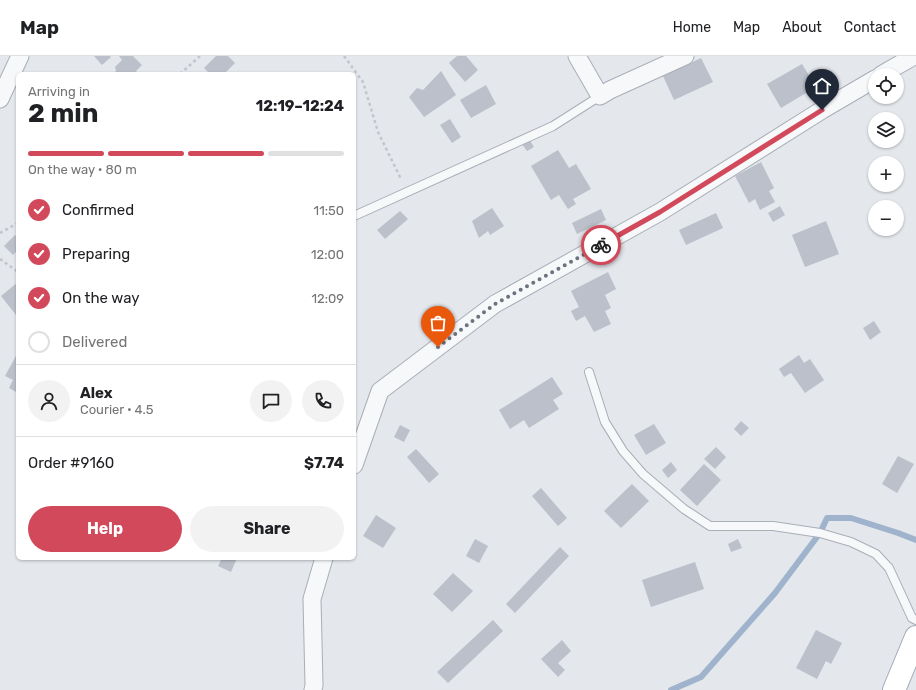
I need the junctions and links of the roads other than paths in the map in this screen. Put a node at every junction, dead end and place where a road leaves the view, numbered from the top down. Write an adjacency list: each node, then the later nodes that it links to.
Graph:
1 (20, 56): 8 (street)
2 (577, 56): 7 (street)
3 (685, 56): 7 (street)
4 (914, 56): 5 (street)
5 (893, 68)
6 (868, 83): 11 (street)
7 (600, 96): 9 (lane)
8 (0, 99)
9 (356, 215)
10 (589, 372): 13 (lane)
11 (356, 459)
12 (323, 560): 15 (street)
13 (916, 620)
14 (914, 644): 16 (main road)
15 (313, 690)
16 (894, 690)

